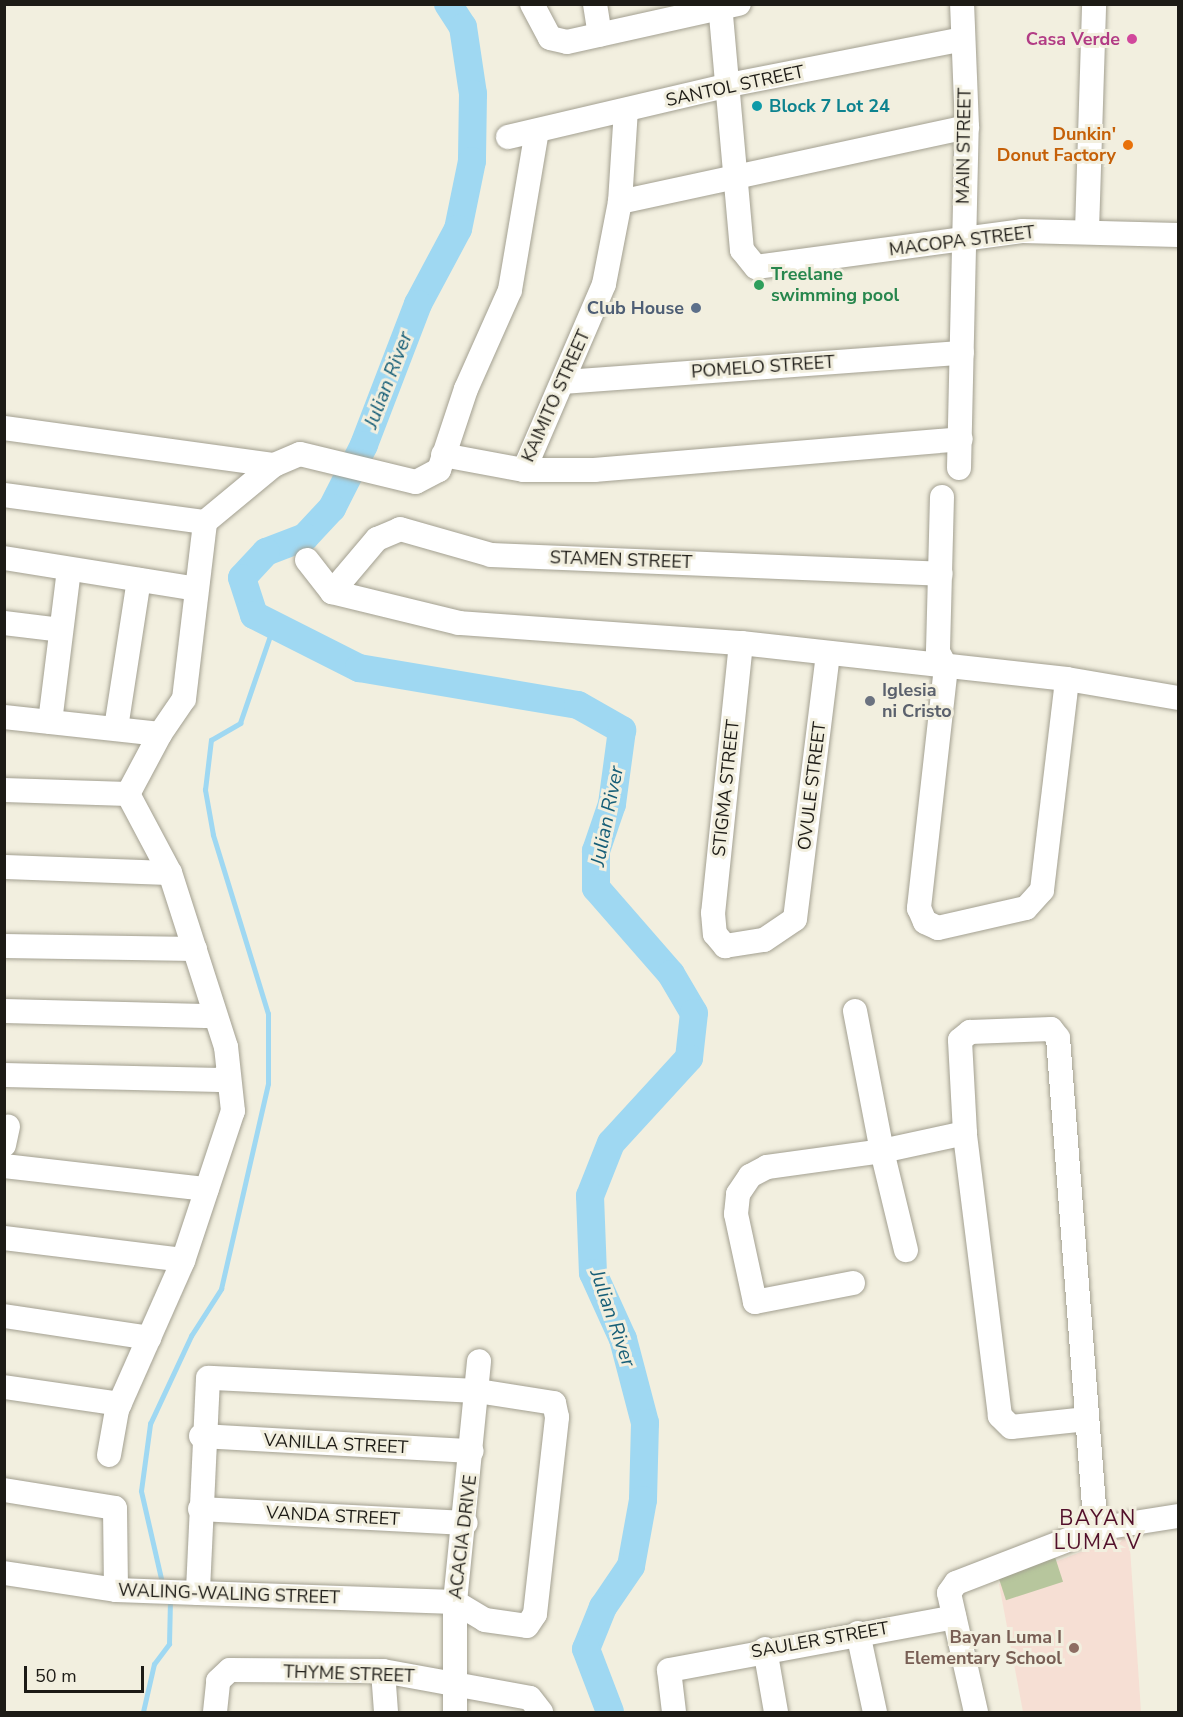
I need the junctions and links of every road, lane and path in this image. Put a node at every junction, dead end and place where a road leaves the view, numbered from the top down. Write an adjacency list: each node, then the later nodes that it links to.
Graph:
1 (532, 4): 7 (street)
2 (595, 4): 7 (street)
3 (962, 4): 8 (street, MAIN STREET)
4 (1094, 4): 16 (street)
5 (726, 6): 6 (street); 9 (street, MACOPA STREET)
6 (657, 13): 7 (street)
7 (600, 35)
8 (963, 39): 9 (street, SANTOL STREET); 11 (street, MAIN STREET)
9 (729, 85): 10 (street, SANTOL STREET); 14 (street, MACOPA STREET)
10 (626, 110): 12 (street, SANTOL STREET); 15 (street, KAIMITO STREET)
11 (967, 127): 14 (street); 18 (street, MAIN STREET)
12 (537, 131): 13 (street, SANTOL STREET); 23 (street)
13 (508, 137)
14 (737, 179): 15 (street); 18 (street, MACOPA STREET)
15 (620, 202): 20 (street, KAIMITO STREET)
16 (1087, 231): 17 (street, MACOPA STREET); 18 (street, MACOPA STREET)
17 (1179, 235)
18 (962, 237): 19 (street, MAIN STREET)
19 (962, 353): 20 (street, POMELO STREET); 22 (street, MAIN STREET)
20 (564, 382): 26 (street, KAIMITO STREET)
21 (4, 428): 24 (street)
22 (961, 439): 25 (street, MAIN STREET); 26 (street)
23 (443, 454): 24 (street); 26 (street)
24 (274, 465): 29 (street)
25 (958, 468)
26 (524, 471)
27 (4, 495): 29 (street)
28 (942, 497): 33 (street)
29 (205, 522): 35 (street)
30 (4, 558): 32 (street)
31 (307, 560): 36 (street)
32 (69, 569): 34 (street); 38 (street)
33 (942, 574): 36 (street, STAMEN STREET); 41 (street)
34 (139, 580): 35 (street); 46 (street)
35 (196, 589): 47 (street)
36 (332, 592): 39 (street)
37 (4, 623): 38 (street)
38 (61, 630): 45 (street)
39 (741, 643): 40 (street); 52 (street, STIGMA STREET)
40 (828, 653): 41 (street); 52 (street, OVULE STREET)
41 (946, 667): 42 (street); 42 (street)
42 (1066, 679): 43 (street)
43 (1179, 698)
44 (4, 717): 45 (street)
45 (50, 722): 46 (street)
46 (116, 728): 47 (street)
47 (159, 735): 49 (street)
48 (4, 790): 49 (street)
49 (128, 795): 51 (street)
50 (4, 867): 51 (street)
51 (170, 873): 54 (street)
52 (795, 918)
53 (4, 946): 54 (street)
54 (195, 949): 57 (street)
55 (4, 1011): 57 (street)
56 (855, 1011): 61 (street)
57 (215, 1016): 59 (street)
58 (4, 1074): 59 (street)
59 (227, 1074): 63 (street)
60 (965, 1133): 61 (street); 74 (street); 74 (street)
61 (882, 1151): 65 (street); 67 (street)
62 (4, 1166): 63 (street)
63 (207, 1189): 66 (street)
64 (4, 1238): 66 (street)
65 (906, 1250)
66 (183, 1260): 69 (street)
67 (853, 1283)
68 (4, 1316): 69 (street)
69 (149, 1338): 73 (street)
70 (479, 1361): 72 (street, ACACIA DRIVE)
71 (4, 1387): 73 (street)
72 (477, 1391): 75 (street); 76 (street, ACACIA DRIVE); 86 (street)
73 (120, 1404): 77 (street)
74 (1087, 1419): 82 (street)
75 (201, 1436): 76 (street, VANILLA STREET); 79 (street)
76 (472, 1451): 81 (street, ACACIA DRIVE)
77 (109, 1455)
78 (4, 1490): 84 (street)
79 (200, 1509): 81 (street, VANDA STREET); 85 (street)
80 (1179, 1516): 82 (street)
81 (466, 1523): 86 (street, ACACIA DRIVE)
82 (1096, 1528): 87 (street)
83 (4, 1573): 84 (street, WALING-WALING STREET)
84 (116, 1590): 85 (street, WALING-WALING STREET)
85 (180, 1593): 86 (street, WALING-WALING STREET)
86 (455, 1602): 91 (street, ACACIA DRIVE)
87 (954, 1617): 88 (street, SAULER STREET); 99 (street)
88 (858, 1633): 89 (street, SAULER STREET); 98 (street)
89 (765, 1649): 96 (street, SAULER STREET); 97 (street)
90 (383, 1671): 91 (street, THYME STREET); 93 (street, THYME STREET); 94 (street)
91 (452, 1681): 92 (street, THYME STREET); 95 (street, ACACIA DRIVE)
92 (541, 1711)
93 (215, 1713)
94 (386, 1713)
95 (454, 1713)
96 (675, 1713)
97 (776, 1713)
98 (875, 1713)
99 (976, 1713)

